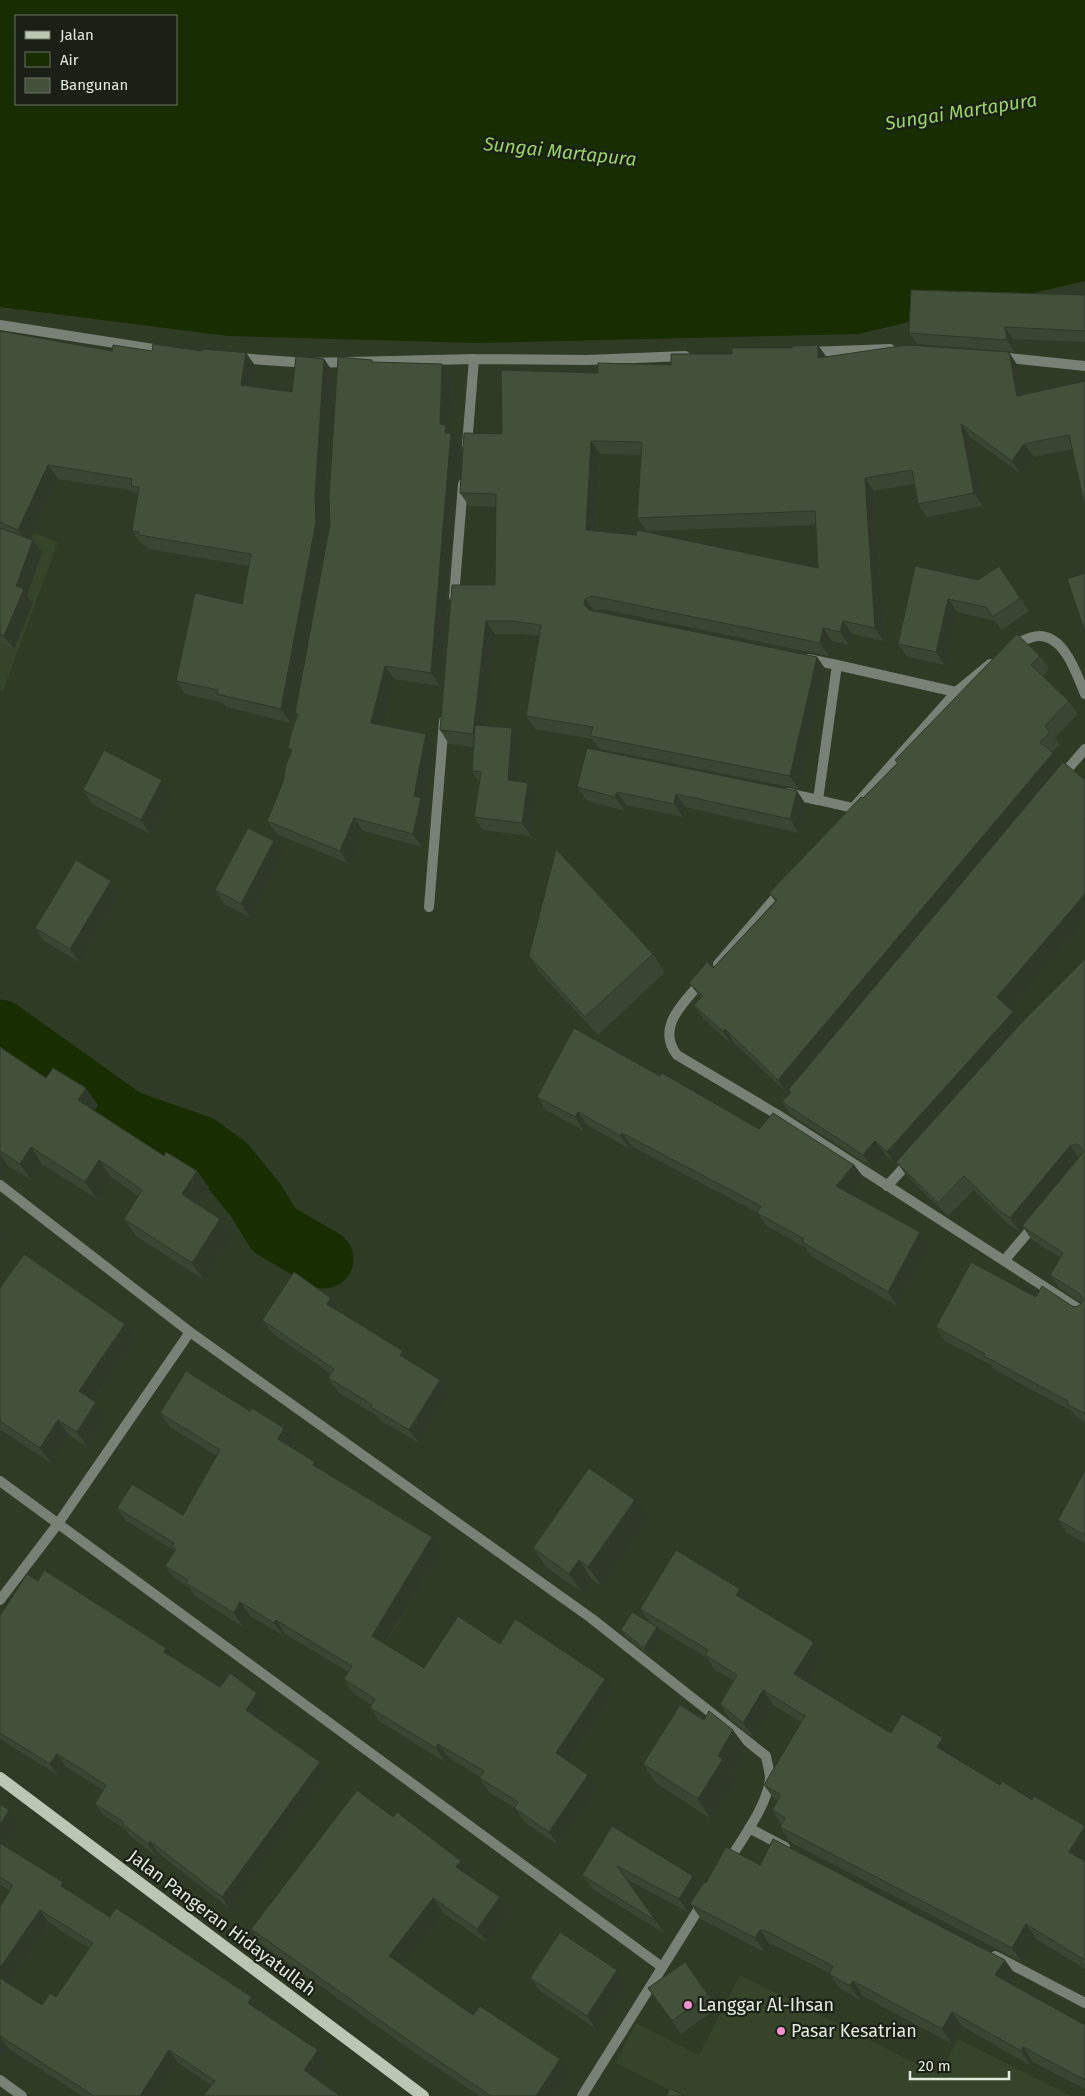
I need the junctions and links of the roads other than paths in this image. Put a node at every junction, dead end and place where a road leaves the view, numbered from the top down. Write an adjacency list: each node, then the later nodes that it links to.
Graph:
1 (0, 326): 3 (street)
2 (897, 350): 4 (street)
3 (177, 352)
4 (800, 352)
5 (694, 356): 8 (street)
6 (984, 356): 9 (street)
7 (224, 357): 8 (street)
8 (474, 359): 10 (street)
9 (1085, 366)
10 (453, 608)
11 (799, 657): 12 (street)
12 (837, 665): 13 (street); 19 (street)
13 (956, 692): 14 (street); 19 (street)
14 (1085, 694)
15 (445, 708): 21 (street)
16 (1085, 749): 17 (street)
17 (1053, 787)
18 (780, 792): 19 (street)
19 (818, 800)
20 (789, 881): 24 (street)
21 (429, 907)
22 (920, 1149): 24 (street)
23 (0, 1185): 28 (street)
24 (887, 1186): 26 (street)
25 (1041, 1216): 26 (street)
26 (1004, 1261): 27 (street)
27 (1085, 1313)
28 (190, 1332): 30 (street); 33 (street)
29 (0, 1481): 30 (street)
30 (57, 1525): 31 (street); 38 (street)
31 (0, 1600)
32 (0, 1778): 42 (main road, Jalan Pangeran Hidayatullah)
33 (749, 1828): 34 (street); 35 (street)
34 (794, 1851)
35 (724, 1869)
36 (708, 1894): 38 (street)
37 (988, 1952): 39 (street)
38 (662, 1967): 43 (street)
39 (1085, 2003)
40 (0, 2080): 41 (street)
41 (22, 2096)
42 (423, 2096)
43 (582, 2096)

